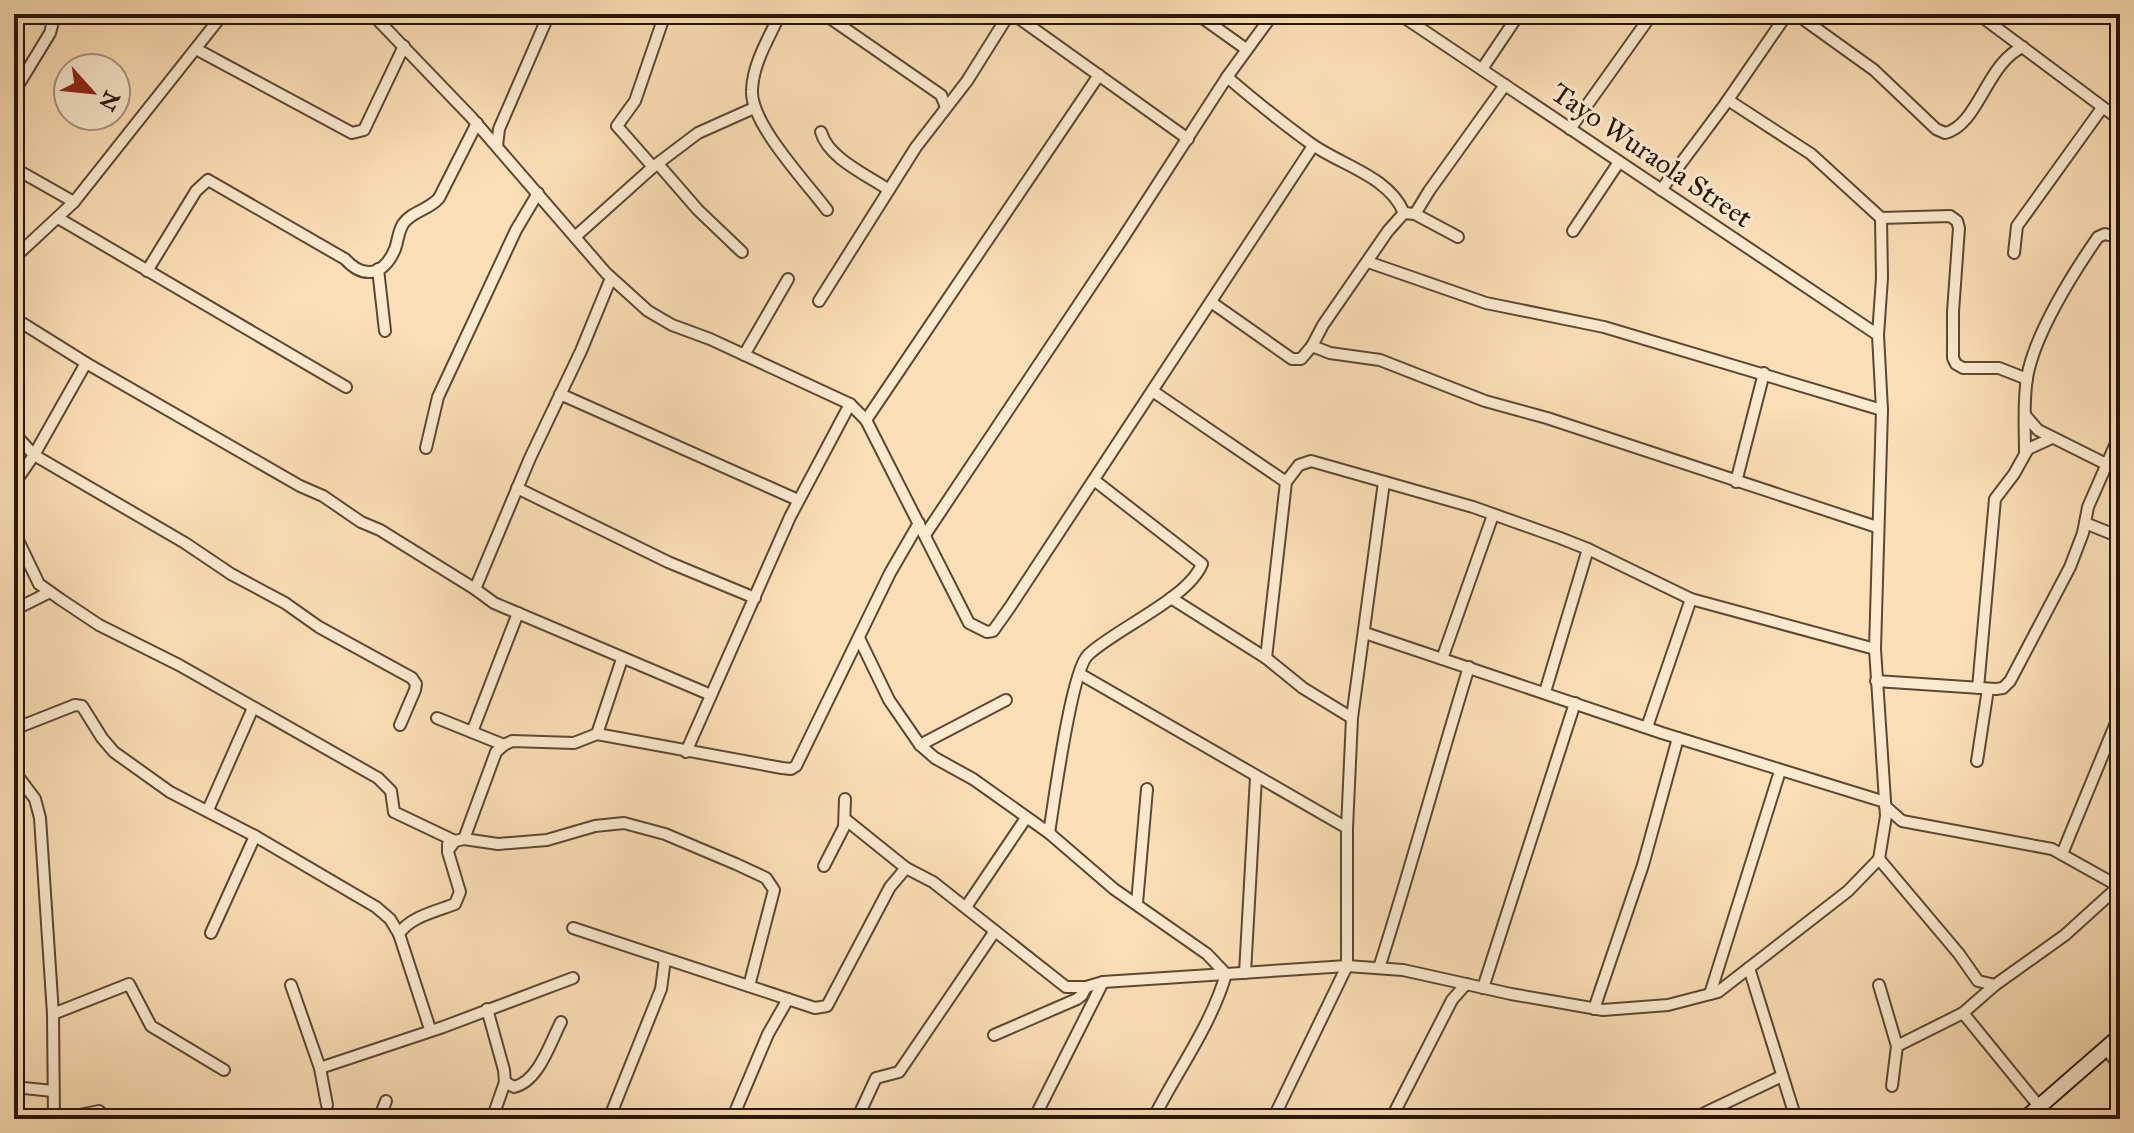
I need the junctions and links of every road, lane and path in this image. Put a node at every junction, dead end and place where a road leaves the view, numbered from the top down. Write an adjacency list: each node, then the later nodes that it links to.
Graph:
1 (55, 14): 25 (street)
2 (372, 14): 17 (street)
3 (549, 14): 34 (street)
4 (665, 14): 41 (street)
5 (780, 14): 30 (street)
6 (824, 14): 26 (street)
7 (1011, 14): 22 (street); 27 (street)
8 (1197, 14): 20 (street)
9 (1273, 14): 20 (street)
10 (1399, 14): 21 (street, Tayo Wuraola Street)
11 (1519, 14): 21 (street)
12 (1652, 14): 35 (street)
13 (1787, 14): 28 (street)
14 (1796, 14): 18 (street)
15 (1978, 14): 18 (street)
16 (221, 15): 19 (street)
17 (404, 46): 19 (street); 33 (street)
18 (2017, 46): 31 (street)
19 (196, 49): 46 (street)
20 (1246, 49): 23 (street)
21 (1482, 69): 24 (street, Tayo Wuraola Street)
22 (1099, 75): 37 (street); 79 (street)
23 (1227, 77): 37 (street); 39 (street)
24 (1505, 85): 35 (street, Tayo Wuraola Street); 48 (street)
25 (14, 92)
26 (941, 95): 27 (street); 29 (street)
27 (955, 96): 29 (street)
28 (1728, 100): 44 (street); 50 (street)
29 (946, 107): 43 (street)
30 (754, 108): 41 (street); 47 (street)
31 (2102, 108): 32 (street); 56 (street)
32 (2120, 120)
33 (480, 127): 34 (street); 38 (street); 59 (street)
34 (499, 129): 38 (street)
35 (1570, 129): 40 (street, Tayo Wuraola Street)
36 (821, 132): 43 (street)
37 (1188, 139): 99 (street)
38 (497, 146): 45 (street)
39 (1313, 146): 48 (street); 64 (street)
40 (1619, 162): 44 (street, Tayo Wuraola Street); 51 (street)
41 (656, 166): 52 (street); 55 (street)
42 (14, 168): 46 (street)
43 (889, 190): 63 (street)
44 (1661, 190): 67 (street, Tayo Wuraola Street)
45 (538, 193): 52 (street); 83 (street)
46 (74, 202): 49 (street)
47 (827, 210)
48 (1410, 213): 53 (street); 58 (street)
49 (58, 218): 57 (street); 60 (street)
50 (1881, 218): 67 (street); 72 (street)
51 (1573, 231)
52 (576, 236): 61 (street)
53 (1458, 237)
54 (2120, 238): 72 (street)
55 (742, 252)
56 (2014, 253)
57 (14, 258)
58 (1368, 262): 68 (street); 71 (street)
59 (378, 269): 60 (street); 66 (street)
60 (147, 271): 73 (street)
61 (611, 278): 69 (street); 75 (street)
62 (788, 279): 69 (street)
63 (819, 301)
64 (1211, 302): 68 (street); 74 (street)
65 (14, 318): 70 (street)
66 (385, 331)
67 (1878, 335): 77 (street)
68 (1312, 346): 90 (street)
69 (744, 355): 76 (street)
70 (86, 363): 84 (street); 102 (street)
71 (1764, 373): 77 (street); 90 (street)
72 (2027, 379): 78 (street)
73 (346, 387)
74 (1154, 392): 87 (street); 88 (street)
75 (560, 394): 92 (street); 93 (street)
76 (850, 404): 79 (street); 93 (street)
77 (1882, 410): 97 (street)
78 (2025, 415): 82 (street); 85 (street)
79 (866, 420): 95 (street)
80 (14, 433): 84 (street)
81 (2120, 434): 86 (street)
82 (2052, 438): 85 (street); 86 (street)
83 (426, 448)
84 (34, 455): 91 (street); 127 (street)
85 (2025, 455): 118 (street)
86 (2106, 464): 96 (street)
87 (1094, 480): 99 (street); 105 (street)
88 (1286, 482): 89 (street); 112 (street)
89 (1384, 482): 94 (street); 109 (street)
90 (1736, 482): 97 (street)
91 (14, 484)
92 (517, 488): 102 (street); 104 (street)
93 (798, 500): 104 (street)
94 (1493, 515): 101 (street); 114 (street)
95 (919, 523): 99 (street); 110 (street)
96 (2085, 523): 100 (street); 118 (street)
97 (1877, 527): 111 (street)
98 (14, 532): 103 (street)
99 (925, 535)
100 (2120, 537)
101 (1588, 549): 106 (street); 119 (street)
102 (475, 589): 108 (street)
103 (50, 592): 107 (street); 123 (street)
104 (755, 598): 120 (street)
105 (1171, 598): 112 (street); 116 (street)
106 (1691, 599): 111 (street); 128 (street)
107 (14, 610)
108 (518, 613): 113 (street); 130 (street)
109 (1365, 633): 114 (street); 126 (street)
110 (859, 638): 134 (street); 135 (street)
111 (1875, 649): 117 (street)
112 (1266, 658): 126 (street)
113 (622, 659): 120 (street); 131 (street)
114 (1442, 659): 115 (street)
115 (1469, 667): 119 (street); 165 (street)
116 (1080, 674): 139 (street); 148 (street)
117 (1876, 681): 118 (street); 142 (street)
118 (1983, 688): 136 (street)
119 (1545, 692): 122 (street)
120 (711, 695): 135 (street)
121 (1006, 700): 134 (street)
122 (1575, 703): 128 (street); 179 (street)
123 (253, 708): 143 (street); 151 (street)
124 (2120, 713): 152 (street)
125 (437, 718): 130 (street)
126 (1352, 718): 147 (street)
127 (400, 725)
128 (1647, 727): 132 (street)
129 (14, 729): 143 (street)
130 (472, 732): 133 (street)
131 (597, 734): 133 (street); 135 (street)
132 (1678, 738): 138 (street); 185 (street)
133 (504, 745): 151 (street)
134 (920, 745): 144 (street)
135 (686, 752)
136 (1977, 761)
137 (14, 771): 187 (street)
138 (1780, 771): 142 (street); 180 (street)
139 (1256, 777): 147 (street); 167 (street)
140 (1147, 789): 157 (street)
141 (845, 799): 145 (street)
142 (1885, 804): 146 (street); 149 (street)
143 (208, 810): 150 (street)
144 (1026, 818): 148 (street); 158 (street)
145 (845, 819): 154 (street); 155 (street)
146 (1902, 821): 149 (street); 152 (street)
147 (1347, 828): 164 (street)
148 (1049, 833): 157 (street)
149 (1885, 834): 153 (street)
150 (255, 836): 161 (street); 162 (street)
151 (454, 842): 162 (street); 177 (street)
152 (2062, 854): 156 (street)
153 (1879, 859): 166 (street); 171 (street)
154 (824, 866)
155 (906, 868): 158 (street); 181 (street)
156 (2119, 887): 176 (street)
157 (1137, 903): 168 (street)
158 (966, 907): 160 (street)
159 (573, 928): 163 (street)
160 (995, 931): 178 (street); 211 (street)
161 (211, 933)
162 (399, 934): 189 (street)
163 (665, 959): 177 (street); 209 (street)
164 (1347, 966): 165 (street); 167 (street); 214 (street)
165 (1379, 968): 170 (street)
166 (1749, 968): 180 (street); 197 (street)
167 (1245, 973): 168 (street)
168 (1226, 974): 172 (street); 213 (street)
169 (573, 978): 184 (street)
170 (1449, 980): 173 (street); 183 (street)
171 (1978, 981): 176 (street); 182 (street)
172 (1103, 982): 178 (street); 212 (street)
173 (1466, 984): 179 (street); 183 (street)
174 (291, 985): 195 (street)
175 (1879, 985): 192 (street)
176 (1995, 985): 182 (street)
177 (749, 986): 181 (street)
178 (1086, 987): 190 (street)
179 (1483, 988): 185 (street)
180 (1710, 994): 185 (street)
181 (788, 999): 210 (street)
182 (1977, 999): 186 (street)
183 (1452, 1000): 215 (street)
184 (487, 1009): 189 (street); 198 (street)
185 (1594, 1009)
186 (1963, 1013): 192 (street); 204 (street)
187 (53, 1014): 196 (street); 201 (street)
188 (561, 1022): 198 (street)
189 (430, 1029): 195 (street)
190 (994, 1035)
191 (2120, 1036): 193 (main road)
192 (1897, 1046): 199 (street)
193 (2105, 1047): 194 (street); 204 (main road)
194 (2120, 1067)
195 (320, 1068): 203 (street)
196 (224, 1070)
197 (1782, 1076): 216 (street); 217 (street)
198 (505, 1082): 208 (street)
199 (1892, 1086)
200 (14, 1087): 201 (street)
201 (53, 1091): 205 (street)
202 (386, 1101): 207 (street)
203 (327, 1105)
204 (2038, 1105): 218 (main road)
205 (57, 1119): 206 (street)
206 (108, 1119)
207 (379, 1119)
208 (492, 1119)
209 (609, 1119)
210 (732, 1119)
211 (857, 1119)
212 (1034, 1119)
213 (1153, 1119)
214 (1273, 1119)
215 (1391, 1119)
216 (1692, 1119)
217 (1796, 1119)
218 (2025, 1119)

